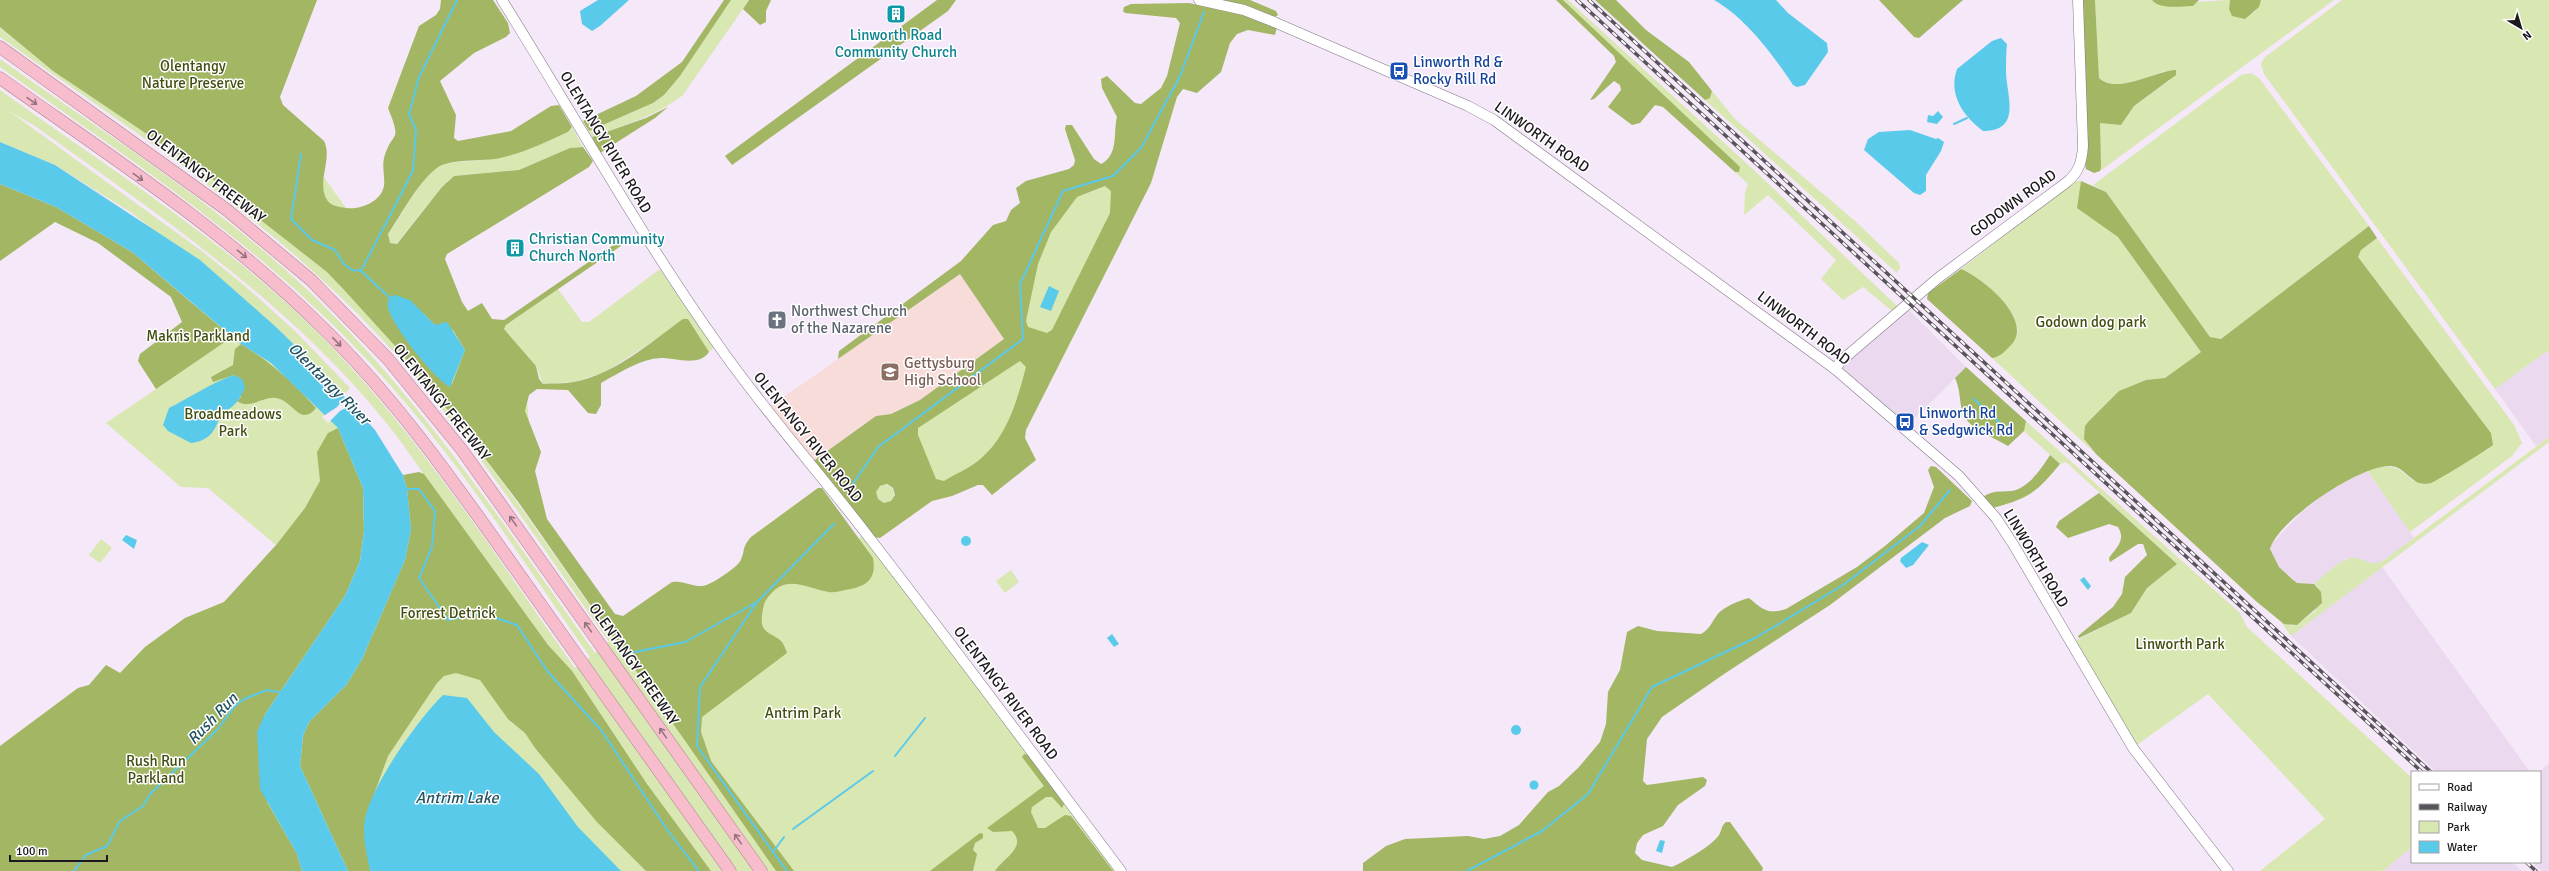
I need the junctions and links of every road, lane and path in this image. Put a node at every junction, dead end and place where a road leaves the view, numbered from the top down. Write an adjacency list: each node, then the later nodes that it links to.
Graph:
1 (502, 0): 9 (main road, OLENTANGY RIVER ROAD)
2 (1199, 0): 6 (main road, LINWORTH ROAD)
3 (2078, 0): 6 (main road, GODOWN ROAD)
4 (0, 47): 8 (highway, OLENTANGY FREEWAY, one-way to 4)
5 (0, 78): 7 (highway, one-way to 7)
6 (1835, 369): 10 (main road, LINWORTH ROAD)
7 (730, 871)
8 (761, 871)
9 (1121, 871)
10 (2228, 871)

